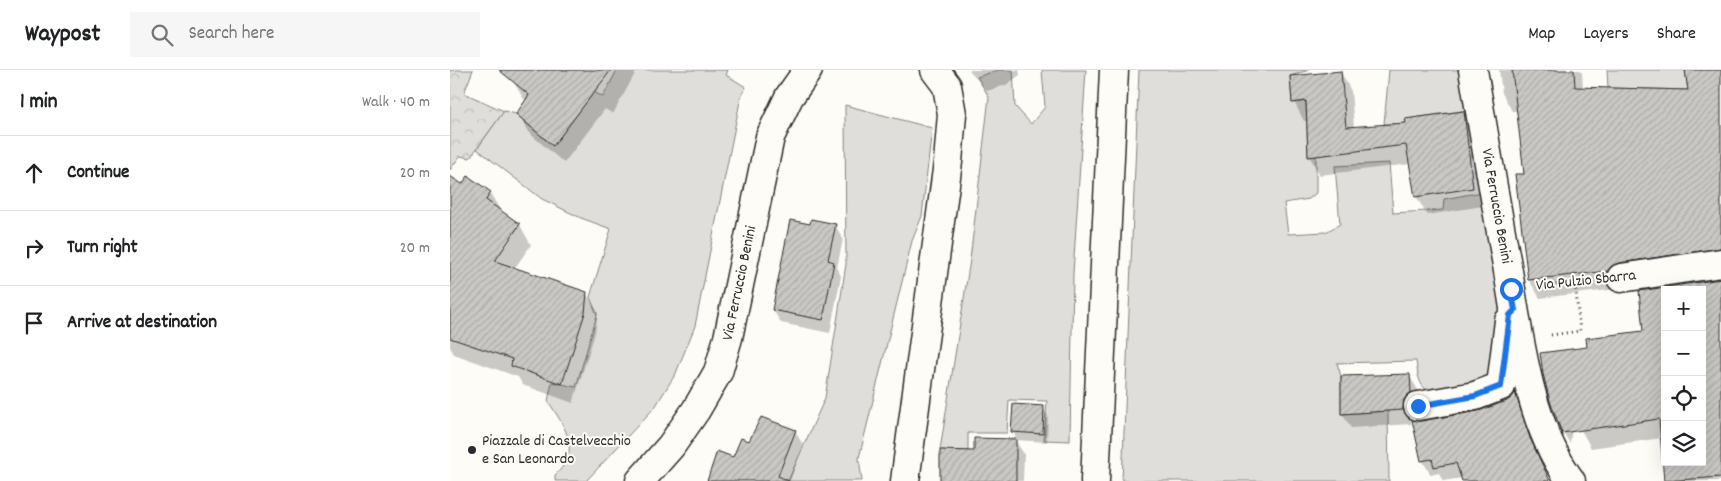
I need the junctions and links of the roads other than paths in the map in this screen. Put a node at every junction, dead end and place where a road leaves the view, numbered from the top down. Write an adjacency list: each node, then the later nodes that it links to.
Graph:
1 (808, 70): 9 (street, Via Ferruccio Benini)
2 (934, 70): 10 (street)
3 (1114, 70): 11 (street)
4 (1473, 70): 7 (street, Via Ferruccio Benini)
5 (1721, 263): 6 (street, Via Pulzio Sbarra)
6 (1621, 278)
7 (1513, 300): 8 (street); 12 (street, Via Ferruccio Benini)
8 (1418, 406)
9 (640, 481)
10 (905, 481)
11 (1095, 481)
12 (1571, 481)

